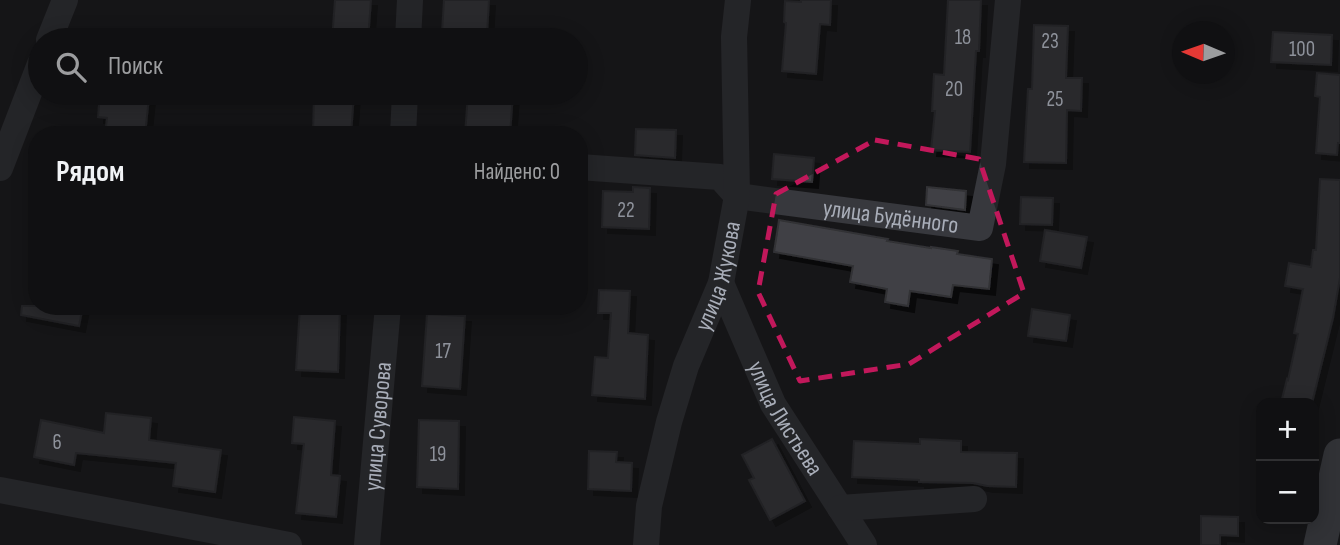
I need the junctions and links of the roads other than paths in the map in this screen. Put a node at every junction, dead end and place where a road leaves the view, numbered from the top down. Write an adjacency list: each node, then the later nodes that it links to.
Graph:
1 (65, 0): 5 (street)
2 (410, 0): 6 (street)
3 (738, 0): 12 (street, улица Жукова)
4 (1008, 0): 12 (street, улица Будённого)
5 (54, 28)
6 (409, 28)
7 (28, 95): 10 (street)
8 (404, 105): 9 (street)
9 (403, 126)
10 (0, 168)
11 (588, 168): 12 (street, улица Будённого)
12 (737, 196): 13 (street, улица Жукова)
13 (721, 283): 18 (street, улица Листьева); 21 (street, улица Жукова)
14 (387, 315): 20 (street, улица Суворова)
15 (1340, 455): 23 (main road)
16 (0, 490): 19 (street)
17 (974, 499): 18 (street)
18 (840, 508): 22 (street, улица Листьева)
19 (289, 545)
20 (367, 545)
21 (646, 545)
22 (863, 545)
23 (1321, 545)

